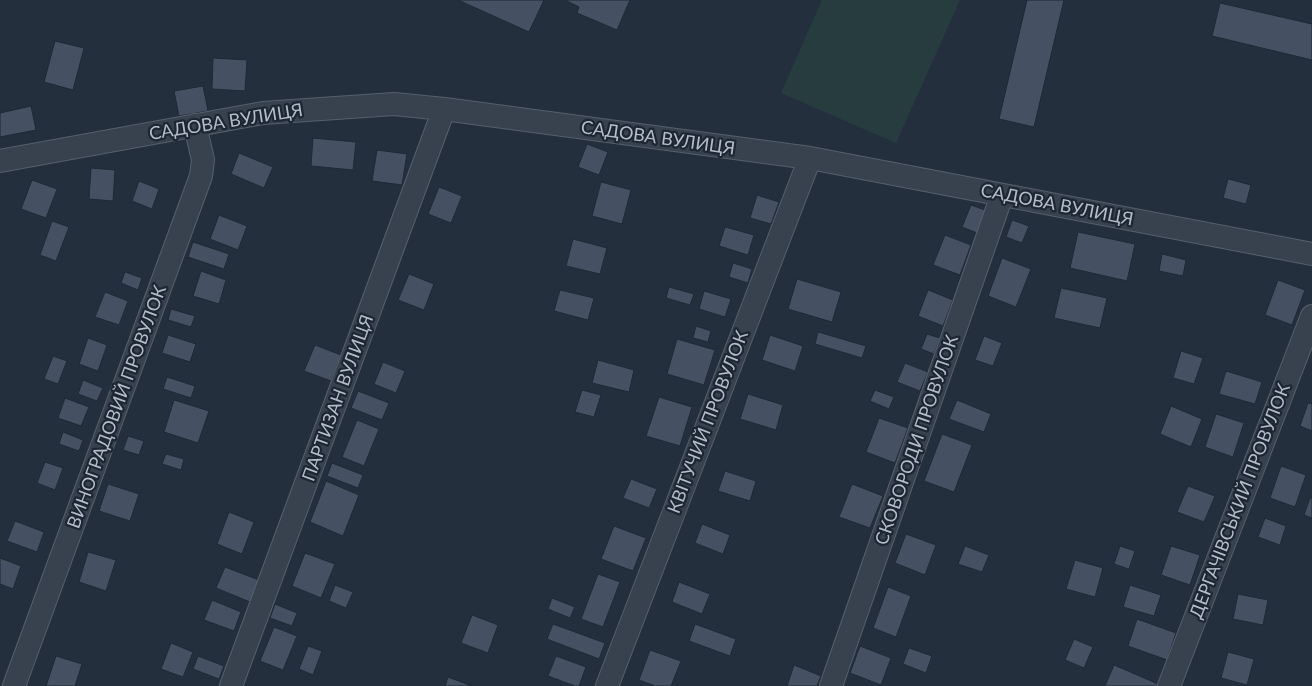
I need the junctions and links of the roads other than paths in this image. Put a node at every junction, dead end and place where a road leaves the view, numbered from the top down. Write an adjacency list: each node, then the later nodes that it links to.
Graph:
1 (444, 109): 2 (street, САДОВА ВУЛИЦЯ); 3 (street, САДОВА ВУЛИЦЯ); 9 (street, ПАРТИЗАН ВУЛИЦЯ)
2 (195, 125): 4 (street, САДОВА ВУЛИЦЯ); 8 (street, ВИНОГРАДОВИЙ ПРОВУЛОК)
3 (810, 158): 5 (street, САДОВА ВУЛИЦЯ); 10 (street, КВІТУЧИЙ ПРОВУЛОК)
4 (0, 160)
5 (1002, 195): 6 (street, САДОВА ВУЛИЦЯ); 11 (street, СКОВОРОДИ ПРОВУЛОК)
6 (1312, 254)
7 (1312, 316): 12 (street, ДЕРГАЧІВСЬКИЙ ПРОВУЛОК)
8 (14, 686)
9 (231, 686)
10 (607, 686)
11 (832, 686)
12 (1169, 686)

